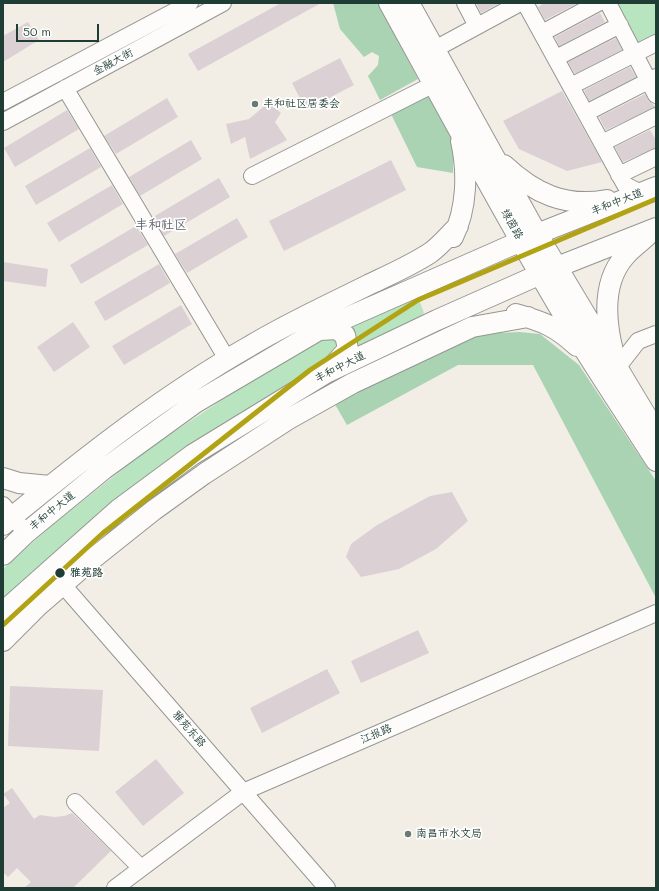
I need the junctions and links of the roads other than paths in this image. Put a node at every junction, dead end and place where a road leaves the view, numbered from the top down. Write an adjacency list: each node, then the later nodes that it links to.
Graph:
1 (190, 3): 21 (street, 金融大街)
2 (223, 3): 20 (street, 金融大街)
3 (389, 3): 17 (main road, 绿茵路)
4 (409, 3): 14 (main road, 绿茵路)
5 (465, 3): 11 (street)
6 (520, 3): 11 (street)
7 (525, 3): 12 (street)
8 (598, 3): 12 (street)
9 (608, 3): 10 (street)
10 (620, 25): 15 (street); 16 (street)
11 (477, 26): 14 (street)
12 (542, 33): 16 (street)
13 (656, 43): 15 (street)
14 (435, 49): 27 (main road, 绿茵路)
15 (634, 53): 18 (street); 19 (street)
16 (556, 58): 19 (street)
17 (434, 84): 25 (main road, 绿茵路); 30 (street)
18 (654, 84): 22 (street)
19 (571, 86): 22 (street)
20 (65, 88): 24 (street, 金融大街); 42 (street)
21 (3, 102)
22 (586, 113): 26 (street)
23 (656, 116): 26 (street)
24 (3, 122)
25 (457, 126): 32 (main road); 34 (main road, 绿茵路)
26 (602, 143): 29 (street)
27 (493, 154): 31 (main road); 34 (main road, 绿茵路)
28 (656, 157): 29 (street)
29 (619, 174): 31 (street)
30 (252, 176)
31 (649, 190): 34 (main road, 丰和中大道)
32 (458, 226): 36 (main road); 42 (main road)
33 (656, 228): 35 (main road, 丰和中大道); 43 (main road)
34 (529, 237): 35 (main road, 绿茵路); 36 (main road, 丰和中大道)
35 (549, 271): 38 (main road, 丰和中大道); 41 (main road, 绿茵路); 43 (main road, 绿茵路)
36 (406, 292): 39 (main road, 丰和中大道)
37 (528, 317): 38 (main road); 41 (main road); 53 (main road)
38 (422, 327): 44 (main road, 丰和中大道)
39 (319, 330): 44 (main road); 50 (main road, 丰和中大道)
40 (656, 334): 43 (street)
41 (589, 357): 46 (main road, 绿茵路)
42 (227, 360): 48 (main road)
43 (617, 368): 45 (main road, 绿茵路)
44 (326, 373): 52 (main road, 丰和中大道)
45 (656, 432)
46 (656, 460)
47 (3, 478): 48 (main road)
48 (50, 486): 49 (main road)
49 (6, 516): 50 (street)
50 (26, 533): 51 (main road, 丰和中大道)
51 (3, 554)
52 (50, 570): 53 (street, 雅苑东路); 54 (main road, 丰和中大道)
53 (63, 584): 56 (main road); 57 (street, 雅苑东路)
54 (3, 612)
55 (656, 613): 57 (street, 江报路)
56 (3, 641)
57 (243, 792): 59 (street, 江报路); 61 (street, 雅苑东路)
58 (72, 804): 59 (street)
59 (138, 871): 60 (street, 江报路)
60 (114, 888)
61 (327, 888)

